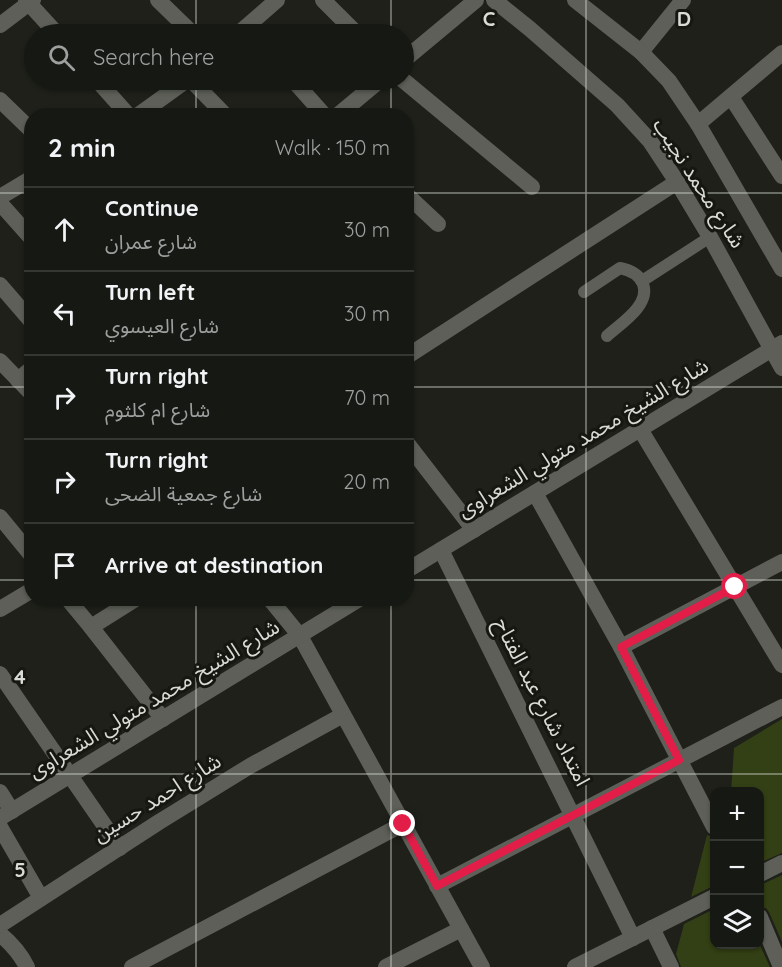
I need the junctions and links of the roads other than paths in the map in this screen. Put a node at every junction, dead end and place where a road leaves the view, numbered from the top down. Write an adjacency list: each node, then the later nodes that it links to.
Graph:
1 (158, 0): 10 (street)
2 (277, 0): 11 (street)
3 (323, 0): 12 (street)
4 (476, 0): 14 (street)
5 (494, 0): 33 (street, شارع محمد نجيب)
6 (575, 0): 15 (street, شارع محمد نجيب)
7 (683, 0): 15 (street)
8 (30, 1): 9 (street); 13 (street)
9 (49, 24)
10 (183, 24)
11 (253, 24)
12 (347, 24)
13 (0, 25)
14 (414, 52)
15 (641, 52): 31 (street, شارع محمد نجيب)
16 (782, 53): 23 (street)
17 (414, 89): 35 (street)
18 (106, 90): 25 (street)
19 (175, 90): 26 (street)
20 (199, 90): 27 (street)
21 (302, 90): 28 (street)
22 (368, 90): 29 (street)
23 (731, 97): 31 (street); 32 (street)
24 (0, 100): 30 (street)
25 (122, 108)
26 (149, 108)
27 (218, 108)
28 (319, 108)
29 (347, 108)
30 (24, 123)
31 (698, 124): 42 (street, شارع محمد نجيب)
32 (782, 177)
33 (677, 182): 41 (street, شارع محمد نجيب); 49 (street)
34 (24, 183): 36 (street)
35 (532, 187)
36 (0, 197)
37 (0, 202): 40 (street)
38 (414, 202): 39 (street)
39 (438, 224)
40 (24, 230)
41 (710, 237): 43 (lane); 48 (street, شارع محمد نجيب)
42 (782, 269)
43 (642, 281): 45 (lane); 47 (lane)
44 (0, 285): 46 (street)
45 (584, 292)
46 (24, 313)
47 (607, 336)
48 (777, 346): 51 (street, شارع محمد نجيب); 55 (street, شارع الشيخ محمد متولي الشعراوى)
49 (414, 352)
50 (0, 361): 53 (street)
51 (782, 368)
52 (24, 375): 53 (street)
53 (18, 380): 54 (street)
54 (24, 386)
55 (640, 429): 57 (street, شارع الشيخ محمد متولي الشعراوى); 64 (street)
56 (414, 452): 59 (street)
57 (536, 493): 59 (street, شارع الشيخ محمد متولي الشعراوى); 73 (street)
58 (0, 517): 60 (street)
59 (474, 530): 61 (street, شارع الشيخ محمد متولي الشعراوى)
60 (24, 546)
61 (441, 550): 63 (street, شارع الشيخ محمد متولي الشعراوى); 83 (street, امتداد شارع عبد الفتاح)
62 (782, 562): 64 (street)
63 (414, 566)
64 (735, 587): 73 (street); 74 (street)
65 (24, 595): 70 (street)
66 (74, 606): 71 (street)
67 (124, 606): 71 (street)
68 (276, 606): 72 (street)
69 (347, 606): 72 (street, شارع الشيخ محمد متولي الشعراوى)
70 (0, 609)
71 (91, 627): 78 (street)
72 (300, 636): 77 (street); 78 (street, شارع الشيخ محمد متولي الشعراوى)
73 (621, 647): 79 (street)
74 (782, 665)
75 (0, 674): 80 (street)
76 (782, 706): 79 (street)
77 (343, 715): 85 (street); 87 (street, شارع احمد حسين)
78 (163, 719): 80 (street, شارع الشيخ محمد متولي الشعراوى)
79 (679, 760): 83 (street); 84 (street)
80 (70, 776): 82 (street, شارع الشيخ محمد متولي الشعراوى); 87 (street)
81 (0, 792): 82 (street)
82 (6, 815)
83 (573, 815): 90 (street); 98 (street, امتداد شارع عبد الفتاح)
84 (710, 819)
85 (403, 824): 90 (street); 101 (street)
86 (0, 827): 91 (street)
87 (120, 848): 91 (street, شارع احمد حسين)
88 (782, 863): 89 (street)
89 (764, 872)
90 (437, 886): 96 (street)
91 (41, 898): 93 (street, شارع احمد حسين)
92 (710, 899): 94 (street)
93 (0, 925)
94 (652, 928): 98 (street); 104 (street)
95 (764, 928): 105 (street)
96 (461, 929): 102 (street); 103 (street)
97 (0, 934): 100 (street)
98 (633, 938): 99 (street)
99 (583, 965)
100 (27, 967)
101 (132, 967)
102 (386, 967)
103 (482, 967)
104 (671, 967)
105 (781, 967)

